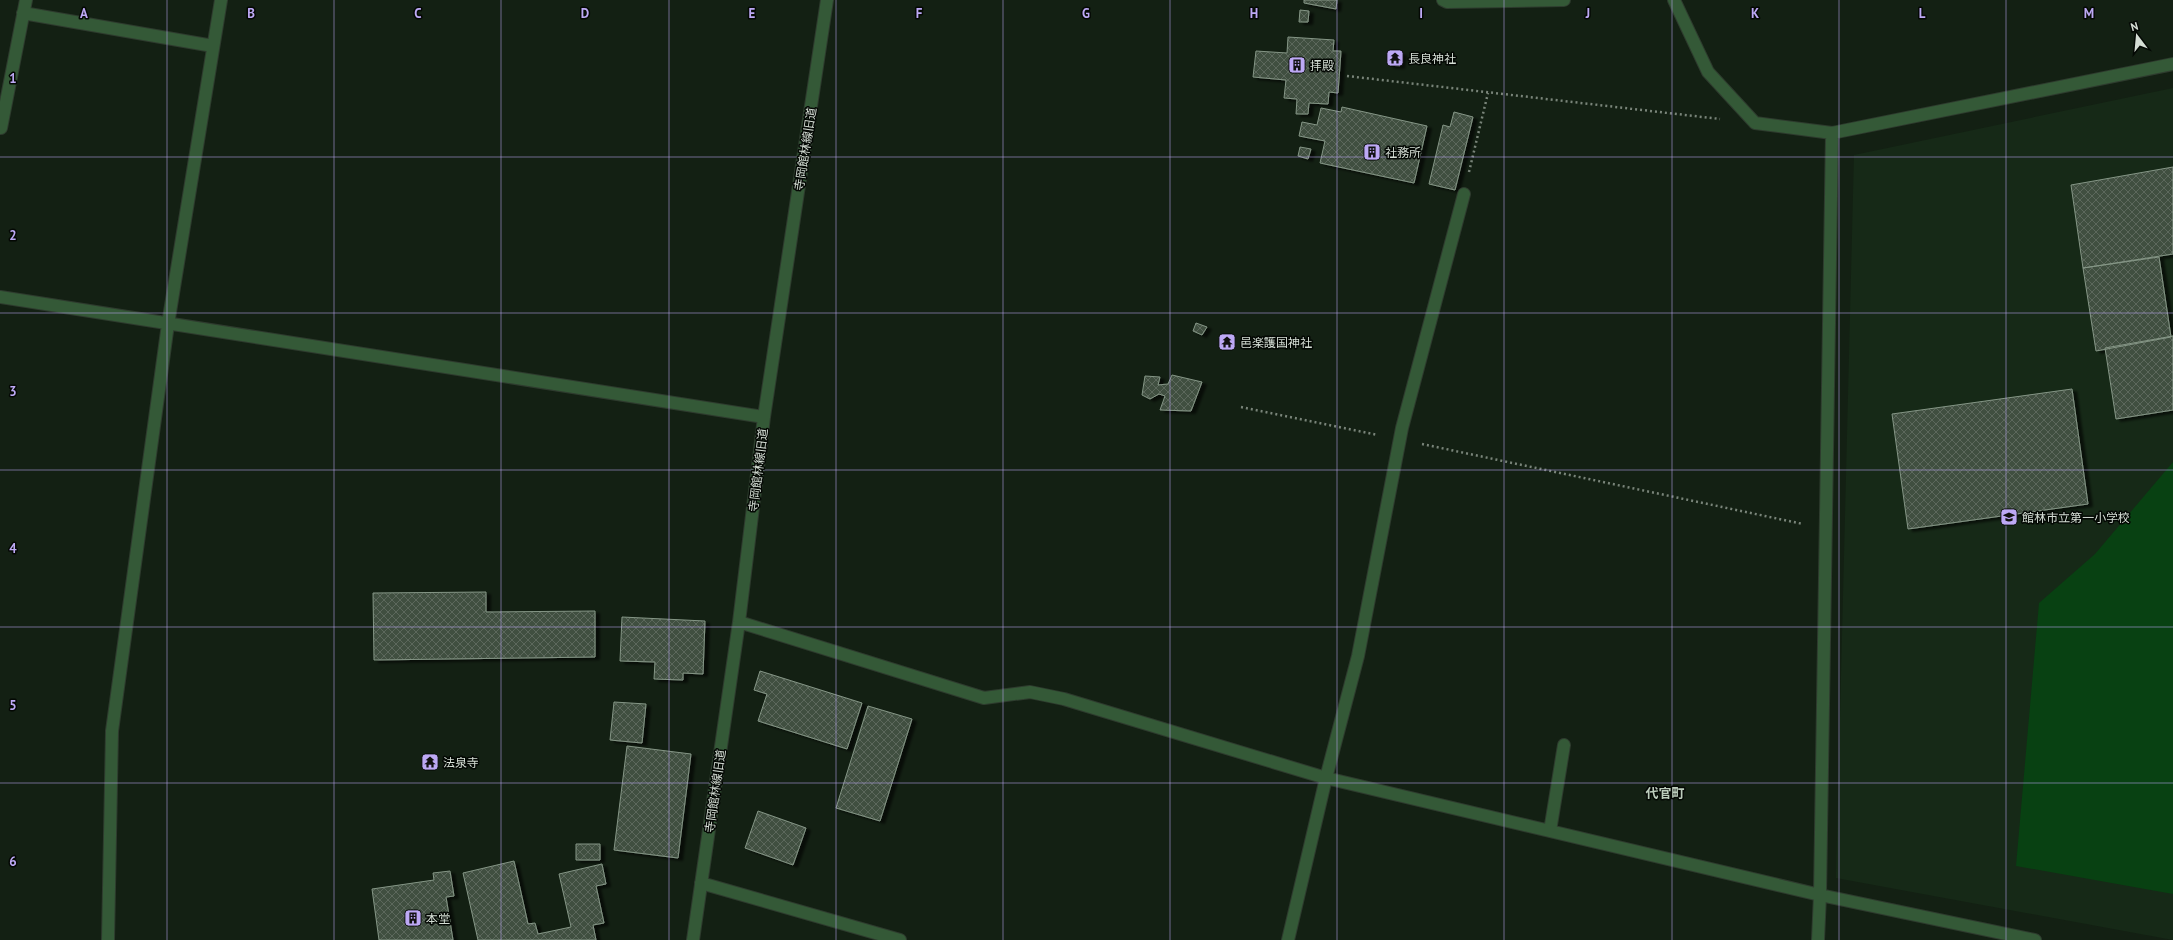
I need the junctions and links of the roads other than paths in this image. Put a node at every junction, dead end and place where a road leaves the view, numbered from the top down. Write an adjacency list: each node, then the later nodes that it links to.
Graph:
1 (26, 0): 7 (street)
2 (221, 0): 8 (street)
3 (827, 0): 15 (street, 寺岡館林線旧道)
4 (1443, 0): 5 (street)
5 (1564, 0)
6 (1674, 0): 11 (street)
7 (23, 13): 8 (street); 10 (street)
8 (214, 46): 14 (street)
9 (2173, 64): 11 (street)
10 (1, 128)
11 (1832, 133): 21 (street)
12 (1464, 194): 18 (street)
13 (0, 297): 14 (street)
14 (168, 324): 15 (street); 22 (street)
15 (764, 417): 16 (street, 寺岡館林線旧道)
16 (739, 622): 18 (street); 20 (street, 寺岡館林線旧道)
17 (1564, 745): 19 (street)
18 (1326, 778): 19 (street); 25 (street)
19 (1550, 831): 21 (street)
20 (701, 883): 23 (street, 寺岡館林線旧道); 24 (street)
21 (1820, 895): 26 (street); 27 (street)
22 (108, 940)
23 (693, 940)
24 (900, 940)
25 (1288, 940)
26 (1818, 940)
27 (2034, 940)

